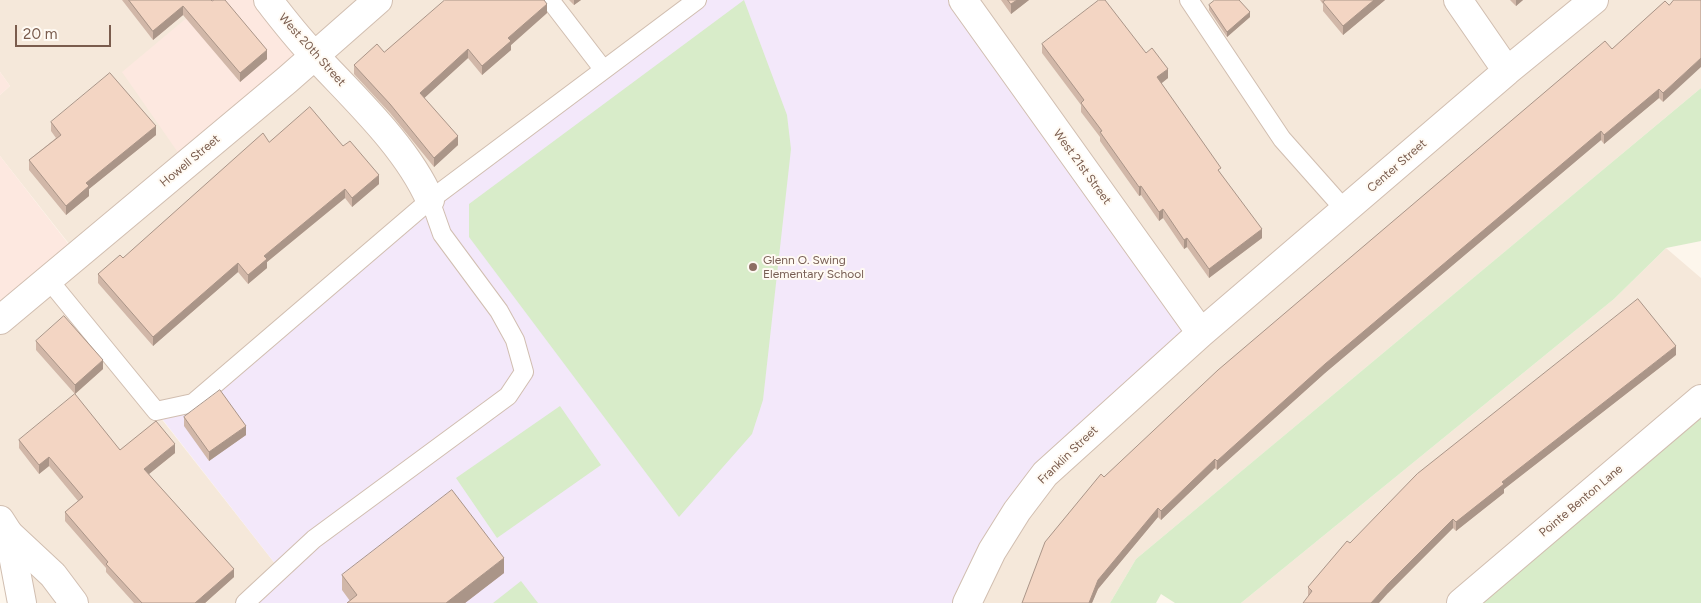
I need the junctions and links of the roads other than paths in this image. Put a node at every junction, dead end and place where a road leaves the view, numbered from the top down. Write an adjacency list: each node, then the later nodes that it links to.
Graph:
1 (268, 0): 9 (street, West 20th Street)
2 (378, 0): 9 (street, Howell Street)
3 (550, 0): 10 (lane)
4 (697, 0): 10 (lane)
5 (963, 0): 16 (street, West 21st Street)
6 (1189, 0): 13 (lane)
7 (1458, 0): 11 (street)
8 (1594, 0): 11 (street, Center Street)
9 (313, 55): 12 (street, West 20th Street); 14 (street, Howell Street)
10 (603, 69): 12 (lane)
11 (1507, 72): 13 (street, Center Street)
12 (430, 200): 14 (lane); 21 (lane)
13 (1346, 210): 16 (street, Center Street)
14 (48, 279): 15 (street, Howell Street)
15 (0, 320)
16 (1201, 333): 22 (street, Franklin Street)
17 (1701, 399): 23 (street, Pointe Benton Lane)
18 (4, 527): 19 (street); 20 (street)
19 (22, 603)
20 (74, 603)
21 (245, 603)
22 (968, 603)
23 (1461, 603)

